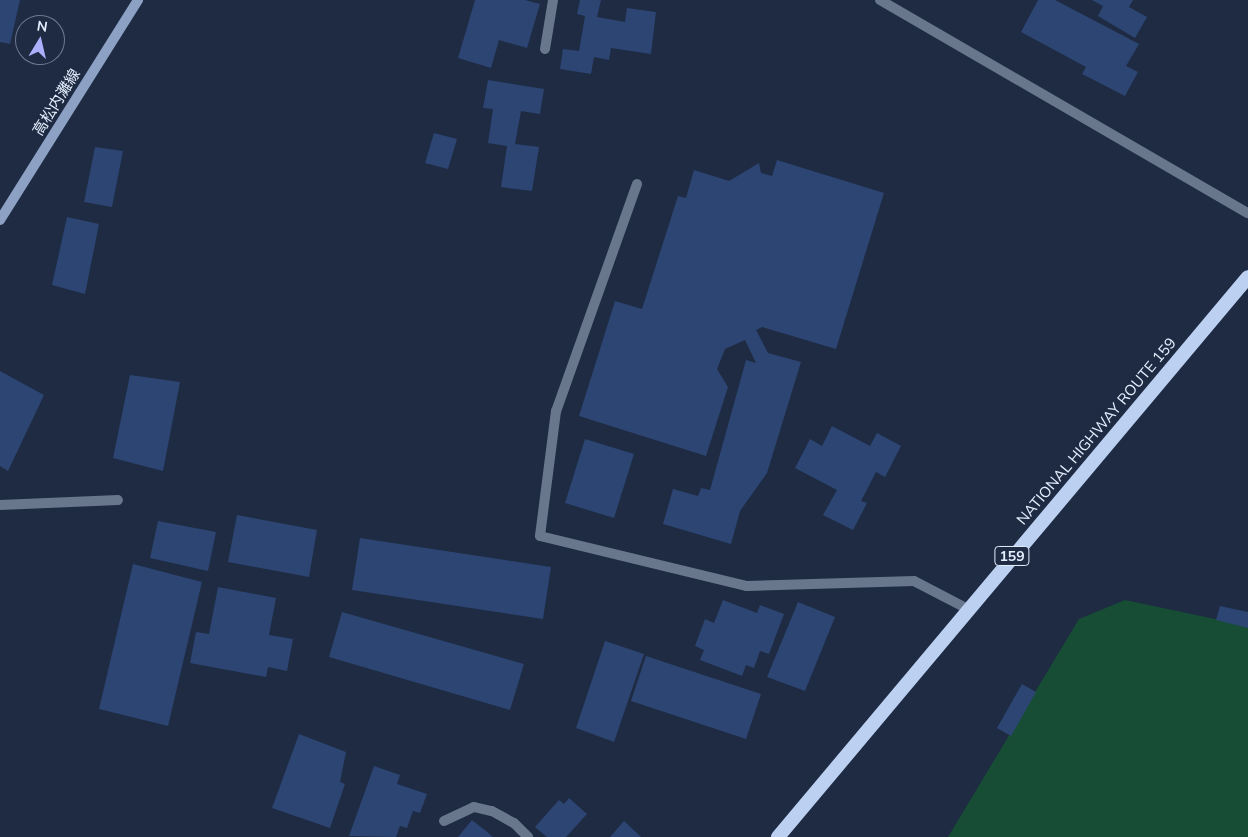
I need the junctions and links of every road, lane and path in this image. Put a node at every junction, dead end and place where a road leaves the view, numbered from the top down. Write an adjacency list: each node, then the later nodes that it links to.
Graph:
1 (138, 0): 7 (main road, 高松内灘線)
2 (553, 0): 4 (street)
3 (880, 0): 6 (street)
4 (545, 49)
5 (637, 184): 11 (street)
6 (1248, 213)
7 (0, 220)
8 (1248, 277): 11 (highway, NATIONAL HIGHWAY ROUTE 159 / 159)
9 (118, 500): 10 (street)
10 (0, 505)
11 (968, 609): 14 (highway, NATIONAL HIGHWAY ROUTE 159 / 159)
12 (444, 821): 13 (street)
13 (528, 837)
14 (778, 837)

